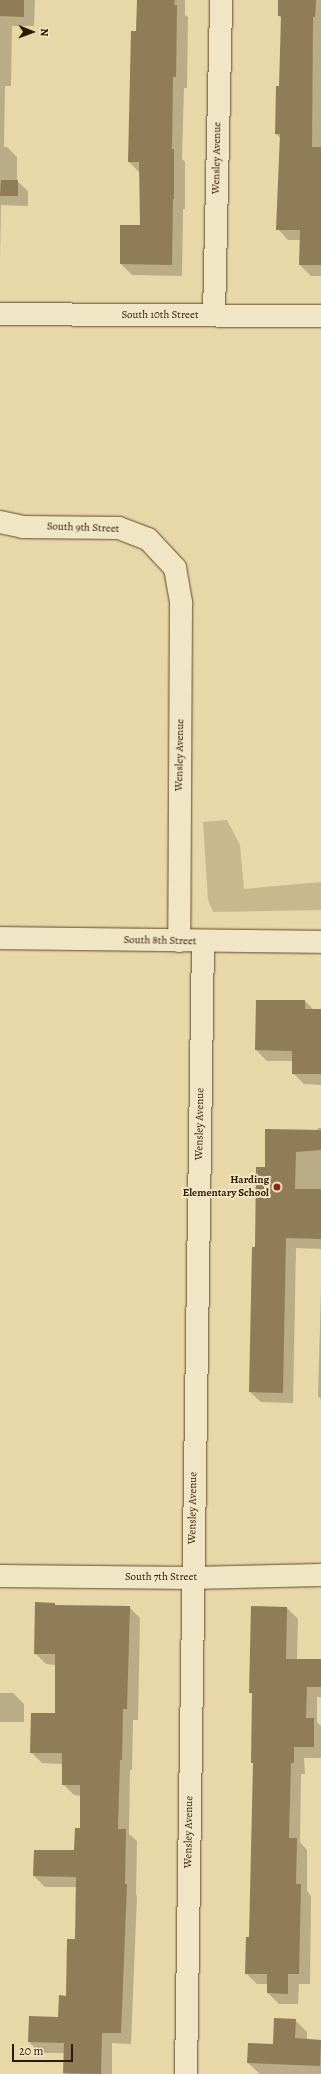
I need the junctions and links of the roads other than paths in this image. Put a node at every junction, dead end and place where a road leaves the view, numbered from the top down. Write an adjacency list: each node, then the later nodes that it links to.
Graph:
1 (221, 0): 3 (street, Wensley Avenue)
2 (0, 314): 3 (street, South 10th Street)
3 (214, 316): 4 (street, South 10th Street)
4 (321, 316)
5 (0, 522): 6 (street, South 9th Street)
6 (175, 568): 8 (street, Wensley Avenue)
7 (0, 938): 8 (street, South 8th Street)
8 (179, 941): 9 (street, South 8th Street)
9 (203, 941): 10 (street, South 8th Street); 13 (street, Wensley Avenue)
10 (321, 942)
11 (321, 1575): 13 (street, South 7th Street)
12 (0, 1576): 13 (street, South 7th Street)
13 (192, 1578): 14 (street, Wensley Avenue)
14 (186, 2074)

